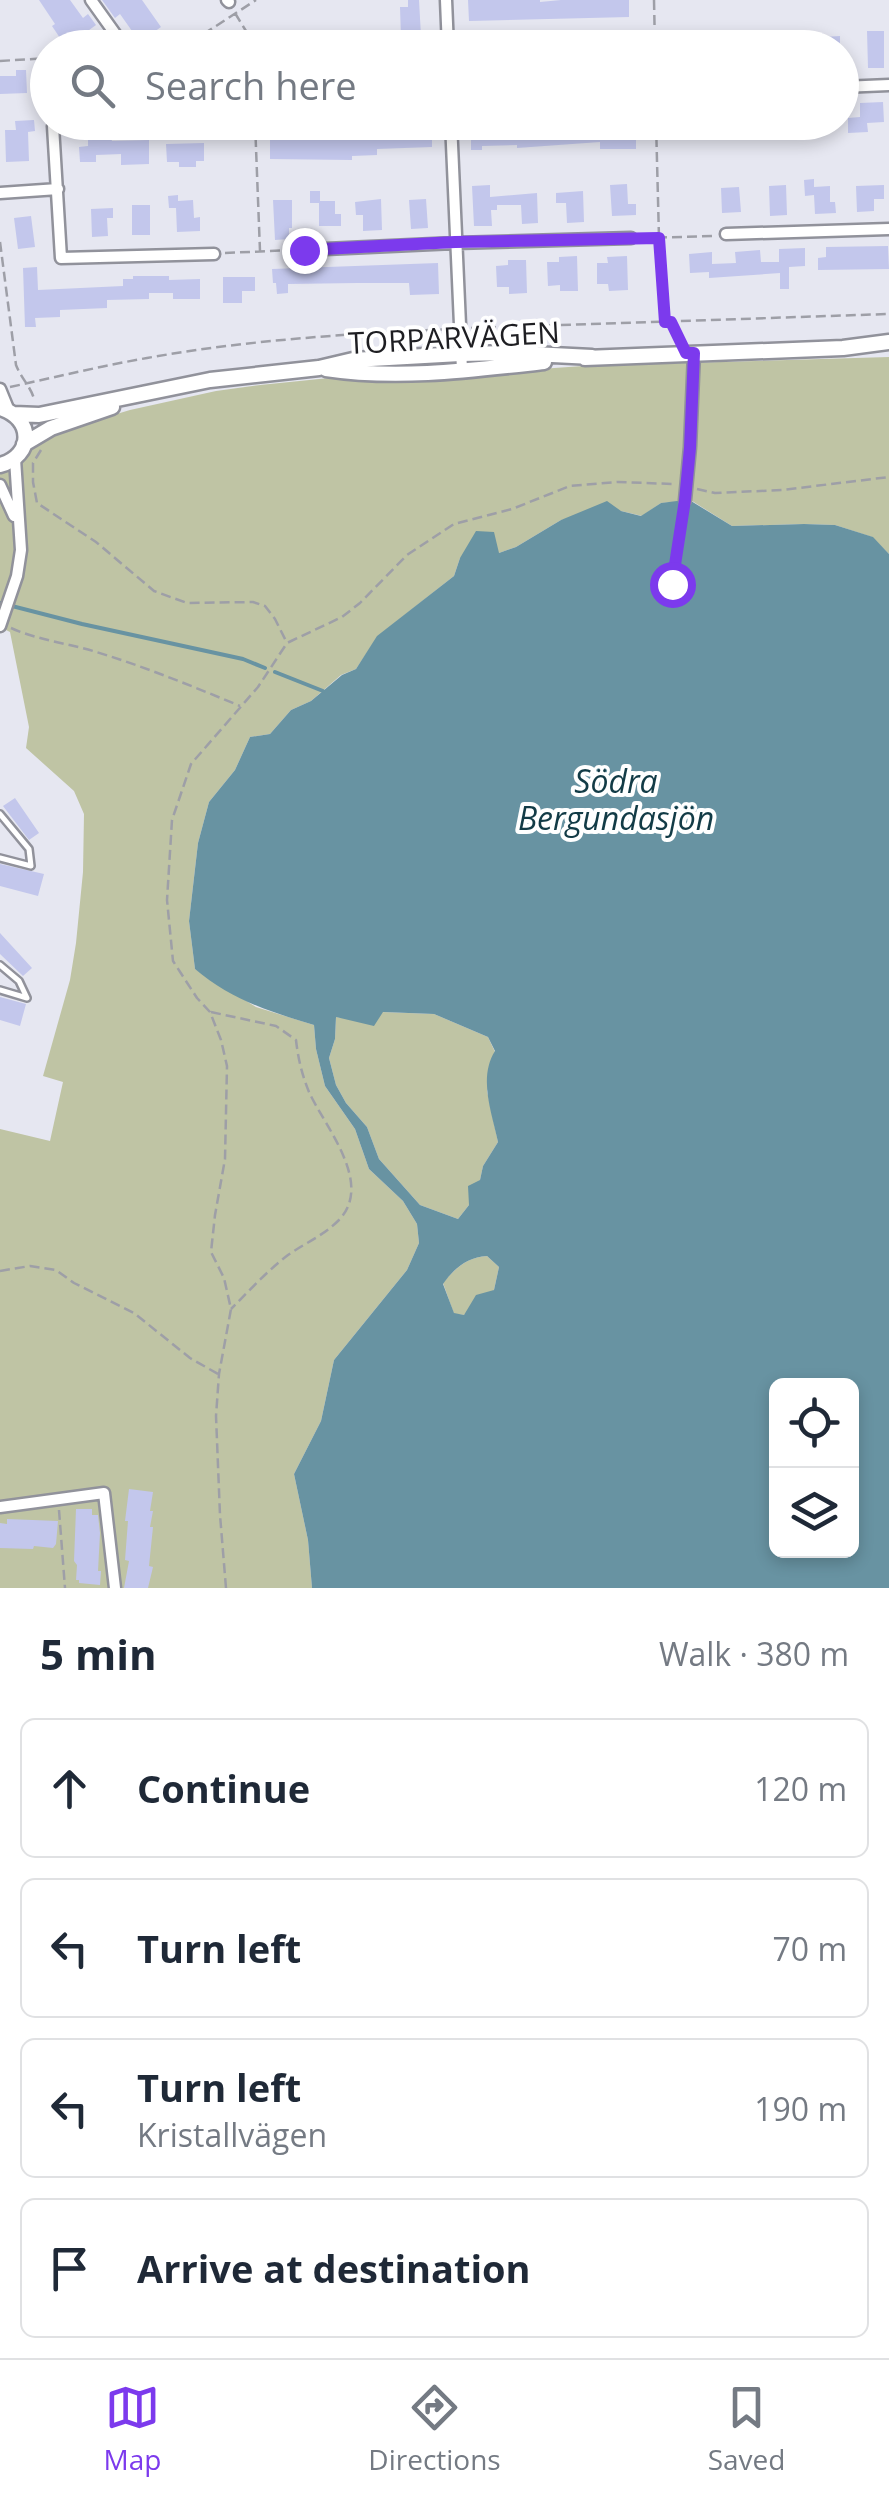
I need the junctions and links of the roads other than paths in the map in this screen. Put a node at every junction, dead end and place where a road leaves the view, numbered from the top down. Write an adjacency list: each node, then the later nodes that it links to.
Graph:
1 (91, 0): 3 (street)
2 (446, 0): 4 (street)
3 (112, 30)
4 (447, 30)
5 (889, 85): 6 (street)
6 (859, 86)
7 (53, 140): 9 (street)
8 (452, 140): 14 (street)
9 (58, 189): 10 (street); 16 (street)
10 (0, 193)
11 (889, 229): 12 (street)
12 (726, 234)
13 (631, 238): 14 (street)
14 (455, 242): 15 (street); 21 (street)
15 (304, 250)
16 (214, 254)
17 (889, 342): 18 (street, TORPARVÄGEN)
18 (844, 348): 19 (street, TORPARVÄGEN); 20 (street, TORPARVÄGEN)
19 (889, 350)
20 (690, 353): 22 (street, TORPARVÄGEN); 32 (street)
21 (460, 354): 22 (street, TORPARVÄGEN); 23 (street, TORPARVÄGEN); 24 (street)
22 (592, 357): 24 (street, TORPARVÄGEN)
23 (318, 368): 24 (street, TORPARVÄGEN); 25 (street, TORPARVÄGEN)
24 (462, 370)
25 (175, 387): 27 (street, TORPARVÄGEN); 28 (street, TORPARVÄGEN)
26 (0, 389): 27 (street)
27 (8, 411): 28 (street)
28 (24, 444): 29 (street)
29 (15, 459): 30 (street); 33 (street)
30 (0, 465)
31 (0, 485): 33 (street)
32 (685, 500)
33 (18, 526): 34 (street)
34 (2, 621)
35 (0, 814): 36 (lane)
36 (0, 858)
37 (0, 965): 38 (lane)
38 (0, 990)
39 (0, 1507): 40 (street)
40 (115, 1588)

